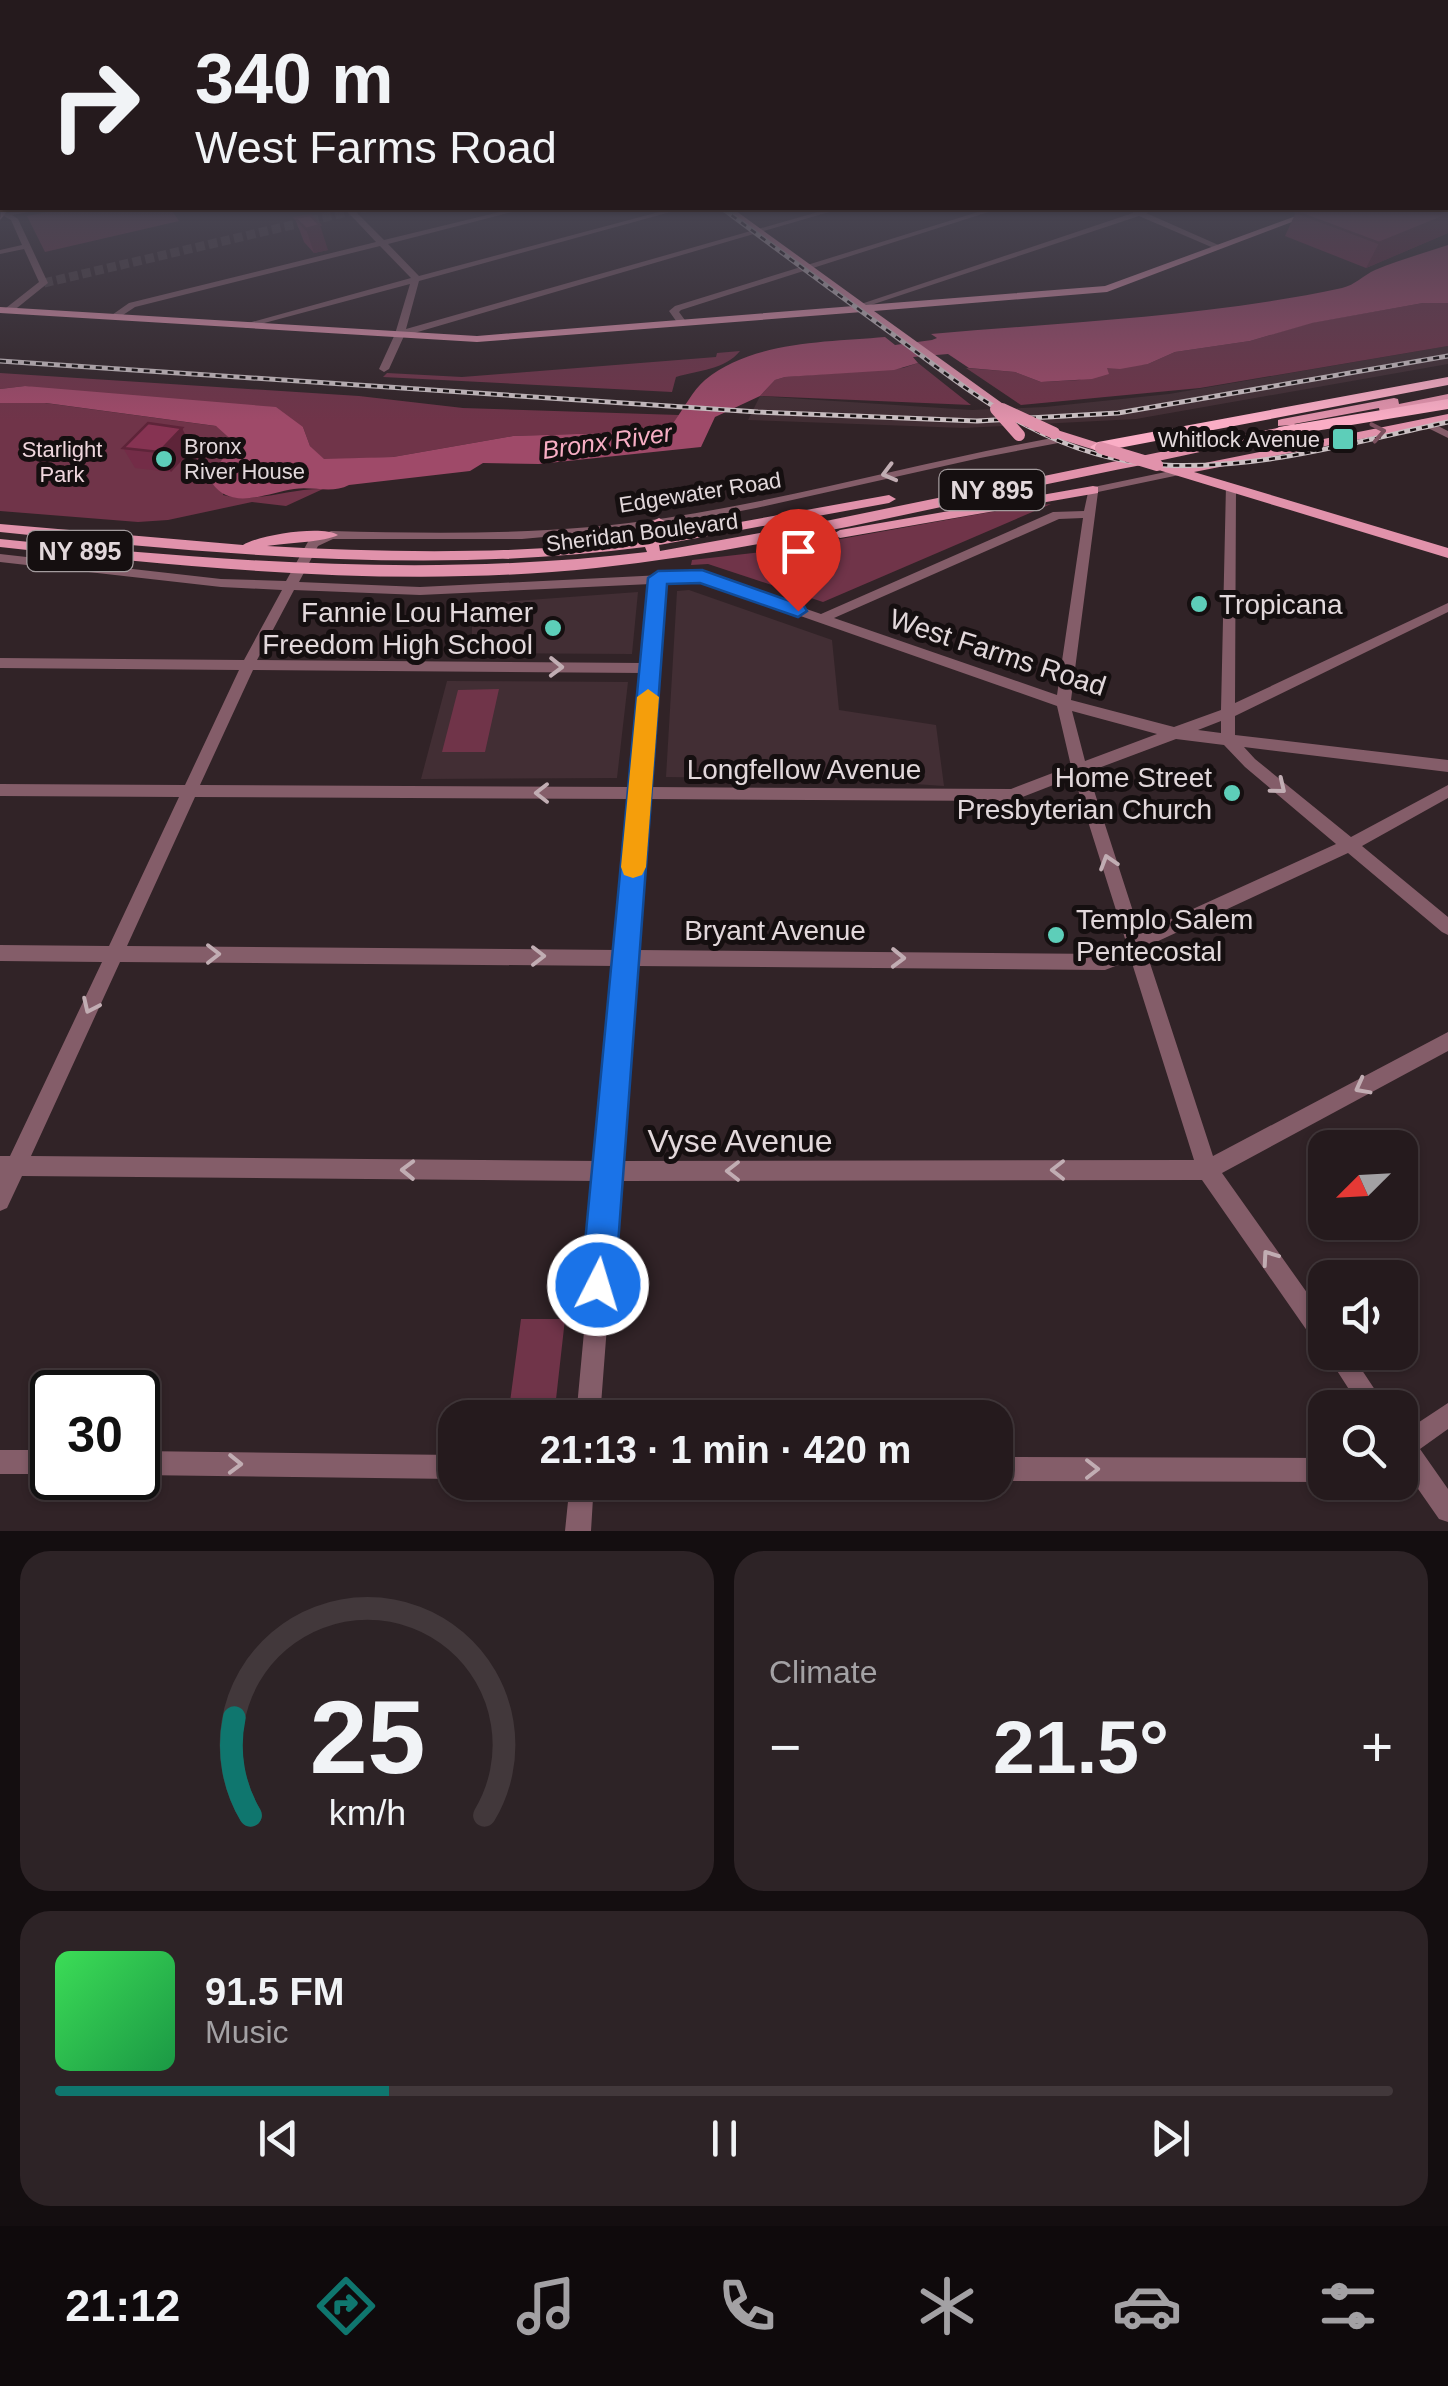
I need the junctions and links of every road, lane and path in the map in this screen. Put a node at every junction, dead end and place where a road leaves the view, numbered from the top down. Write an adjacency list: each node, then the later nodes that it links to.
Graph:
1 (42, 278): 13 (street)
2 (238, 278): 14 (street)
3 (414, 278): 16 (street)
4 (416, 278): 17 (street)
5 (592, 278): 17 (street)
6 (771, 278): 15 (street)
7 (827, 278): 12 (main road)
8 (948, 278): 10 (street)
9 (1137, 278): 11 (main road)
10 (911, 291): 11 (street); 12 (street)
11 (925, 304): 12 (main road)
12 (865, 307): 15 (main road); 20 (main road)
13 (5, 310): 14 (main road)
14 (114, 317): 16 (main road)
15 (682, 323): 17 (main road)
16 (246, 325): 17 (main road)
17 (400, 334): 18 (street)
18 (384, 369)
19 (1448, 392): 23 (highway, NY 895); 27 (highway)
20 (996, 406): 25 (main road, bridge); 26 (main road, bridge)
21 (1448, 418): 22 (main road)
22 (1424, 422): 24 (street); 28 (main road, one-way to 22)
23 (1277, 428): 36 (main road, Sheridan Boulevard / NY 895); 37 (main road, Sheridan Boulevard / NY 895)
24 (1448, 436)
25 (1070, 438): 26 (street, Edgewater Road); 27 (main road)
26 (1024, 440): 31 (street, Edgewater Road, one-way to 31)
27 (1100, 447): 28 (main road, bridge)
28 (1180, 472): 29 (main road); 30 (street)
29 (1230, 487): 38 (main road); 50 (street)
30 (1091, 502): 37 (main road); 45 (street); 49 (street)
31 (659, 522): 33 (street, Edgewater Road); 36 (main road)
32 (0, 528): 35 (main road, Sheridan Boulevard / NY 895)
33 (331, 536): 35 (main road); 39 (street)
34 (0, 542): 41 (main road, Sheridan Boulevard / NY 895)
35 (210, 548): 39 (main road, Sheridan Boulevard / NY 895)
36 (653, 550): 37 (main road, Sheridan Boulevard / NY 895); 39 (main road, Sheridan Boulevard / NY 895); 41 (main road, Sheridan Boulevard / NY 895)
37 (706, 551)
38 (1448, 553)
39 (304, 556): 41 (street)
40 (0, 558): 43 (street, West Farms Road)
41 (296, 570): 43 (street)
42 (658, 578): 43 (street, West Farms Road); 45 (street, West Farms Road); 48 (street)
43 (287, 587): 47 (street)
44 (1448, 608): 50 (street, Longfellow Avenue)
45 (820, 619): 49 (street, West Farms Road)
46 (0, 663): 47 (street)
47 (248, 665): 48 (street, one-way to 48); 56 (street)
48 (650, 668): 58 (street)
49 (1063, 703): 51 (street, West Farms Road); 54 (street)
50 (1230, 712): 51 (street, Longfellow Avenue); 52 (street)
51 (1175, 733): 52 (street, West Farms Road); 54 (street, Longfellow Avenue)
52 (1228, 738): 53 (street, West Farms Road); 59 (street, one-way to 59)
53 (1448, 766)
54 (1080, 770): 58 (street, Longfellow Avenue); 61 (street, one-way to 54)
55 (0, 790): 56 (street, Longfellow Avenue)
56 (191, 791): 58 (street, Longfellow Avenue, one-way to 56); 63 (street)
57 (1448, 791): 59 (street, Bryant Avenue)
58 (640, 794): 64 (street)
59 (1350, 845): 60 (street); 61 (street, Bryant Avenue)
60 (1448, 927)
61 (1135, 950): 64 (street, Bryant Avenue, one-way to 61); 67 (street)
62 (0, 952): 63 (street, Bryant Avenue)
63 (115, 953): 64 (street, Bryant Avenue, one-way to 64); 66 (street, one-way to 66)
64 (625, 956): 68 (street)
65 (1448, 1041): 67 (street, Vyse Avenue, one-way to 67)
66 (8, 1166): 68 (street, Vyse Avenue, one-way to 66); 69 (street)
67 (1206, 1170): 68 (street, Vyse Avenue, one-way to 68); 70 (street, one-way to 67)
68 (607, 1172): 71 (street)
69 (0, 1200)
70 (1308, 1313)
71 (589, 1400)
72 (1448, 1415): 73 (street)
73 (1418, 1435)
74 (0, 1462): 75 (street)
75 (30, 1462)
76 (160, 1463): 77 (street, one-way to 77)
77 (438, 1467)
78 (1013, 1469): 80 (street, one-way to 80)
79 (1418, 1469): 82 (street)
80 (1308, 1470)
81 (581, 1500): 83 (street)
82 (1448, 1510)
83 (578, 1531)

